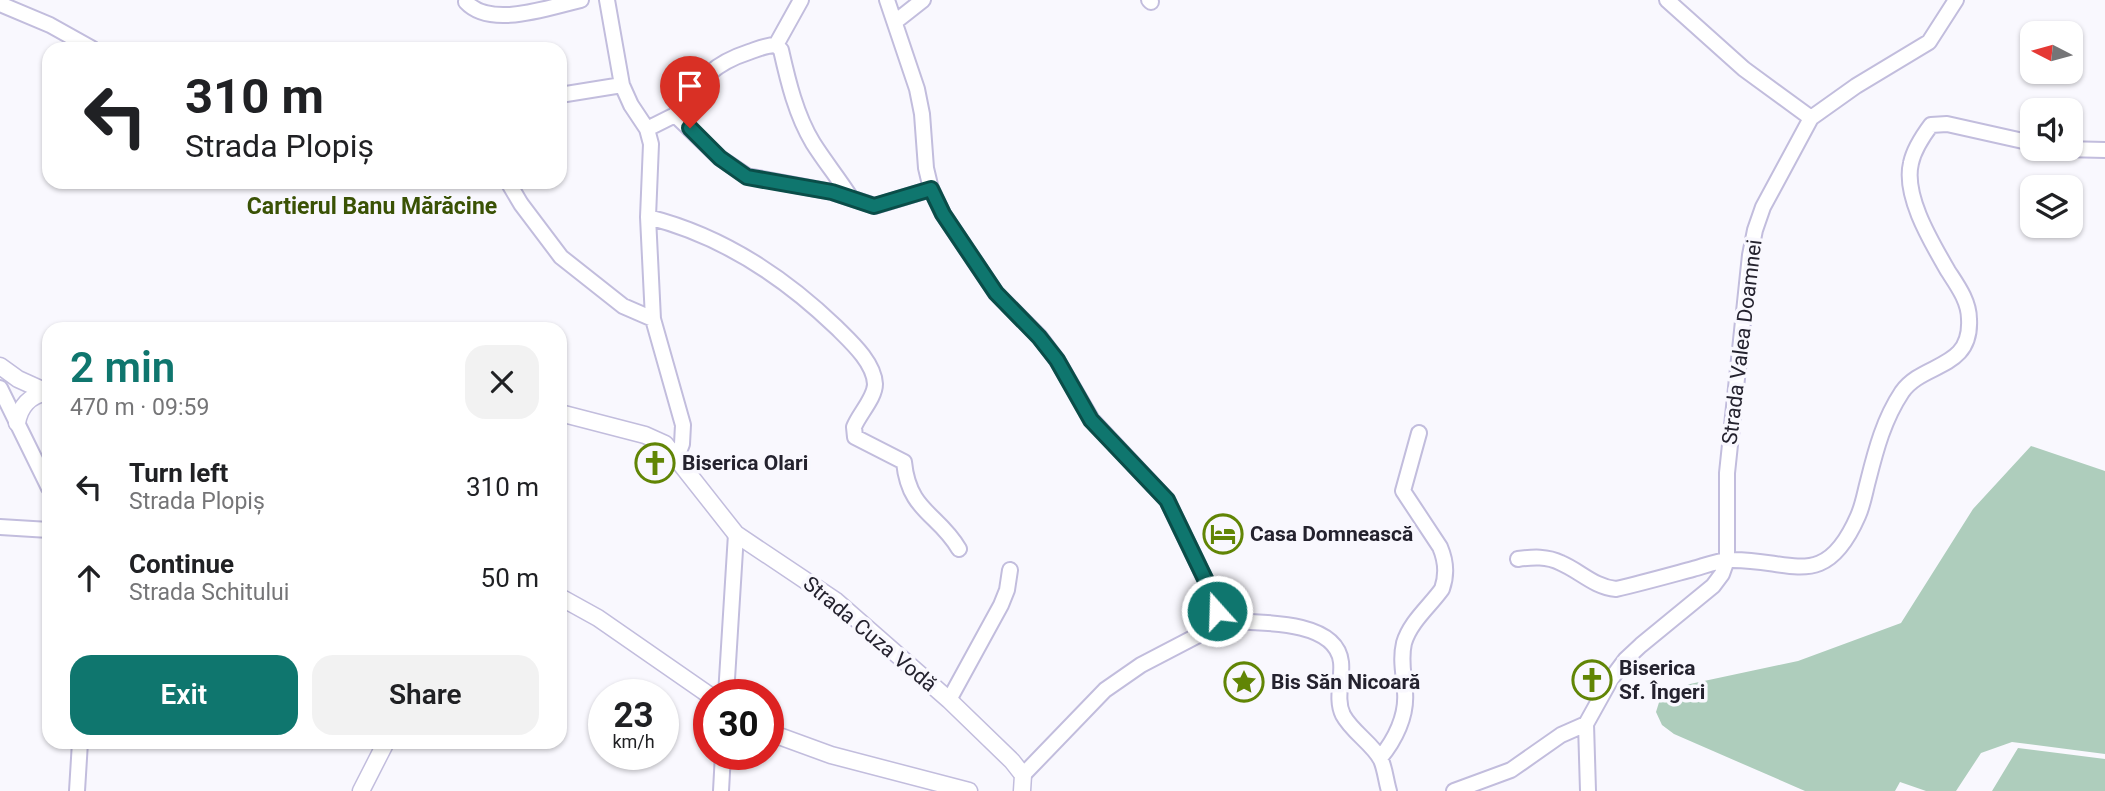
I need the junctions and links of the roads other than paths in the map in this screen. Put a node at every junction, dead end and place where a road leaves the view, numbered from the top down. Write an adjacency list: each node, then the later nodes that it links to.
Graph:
1 (581, 0): 8 (street)
2 (607, 0): 13 (street)
3 (801, 0): 12 (street)
4 (887, 0): 10 (street)
5 (923, 0): 10 (street)
6 (1667, 0): 16 (street)
7 (1956, 0): 16 (street, Strada Valea Doamnei)
8 (466, 2)
9 (0, 4): 11 (street)
10 (895, 22): 22 (street)
11 (81, 42)
12 (776, 45): 15 (street); 23 (street)
13 (622, 85): 14 (street); 17 (street)
14 (567, 94)
15 (676, 115): 17 (street); 23 (street)
16 (1811, 118): 40 (street, Strada Valea Doamnei)
17 (647, 129): 24 (street)
18 (2020, 140): 40 (street)
19 (2083, 149): 20 (street)
20 (2105, 150)
21 (512, 189): 25 (street)
22 (931, 189): 23 (street); 43 (street)
23 (851, 198)
24 (648, 217): 25 (street); 38 (street)
25 (653, 319): 33 (street)
26 (0, 366): 28 (street)
27 (0, 388): 31 (street)
28 (42, 389)
29 (42, 394): 31 (street)
30 (567, 415): 33 (street, Strada Cuza Vodă)
31 (17, 424): 34 (street)
32 (1419, 433): 51 (street)
33 (677, 457): 37 (street, Strada Cuza Vodă)
34 (42, 474)
35 (0, 527): 36 (street)
36 (42, 530)
37 (736, 534): 44 (street); 46 (street, Strada Cuza Vodă)
38 (958, 549)
39 (1518, 558): 40 (street)
40 (1727, 560): 47 (street)
41 (1010, 570): 46 (street)
42 (567, 601): 45 (street)
43 (1218, 621): 51 (street); 53 (street)
44 (727, 679)
45 (693, 684)
46 (949, 700): 53 (street, Strada Cuza Vodă)
47 (1586, 724): 59 (street); 60 (street)
48 (784, 738): 57 (street)
49 (79, 749): 54 (street)
50 (378, 749): 55 (street)
51 (1380, 758): 58 (street)
52 (722, 770): 56 (street)
53 (1022, 783)
54 (76, 791)
55 (361, 791)
56 (721, 791)
57 (969, 791)
58 (1389, 791)
59 (1454, 791)
60 (1588, 791)

